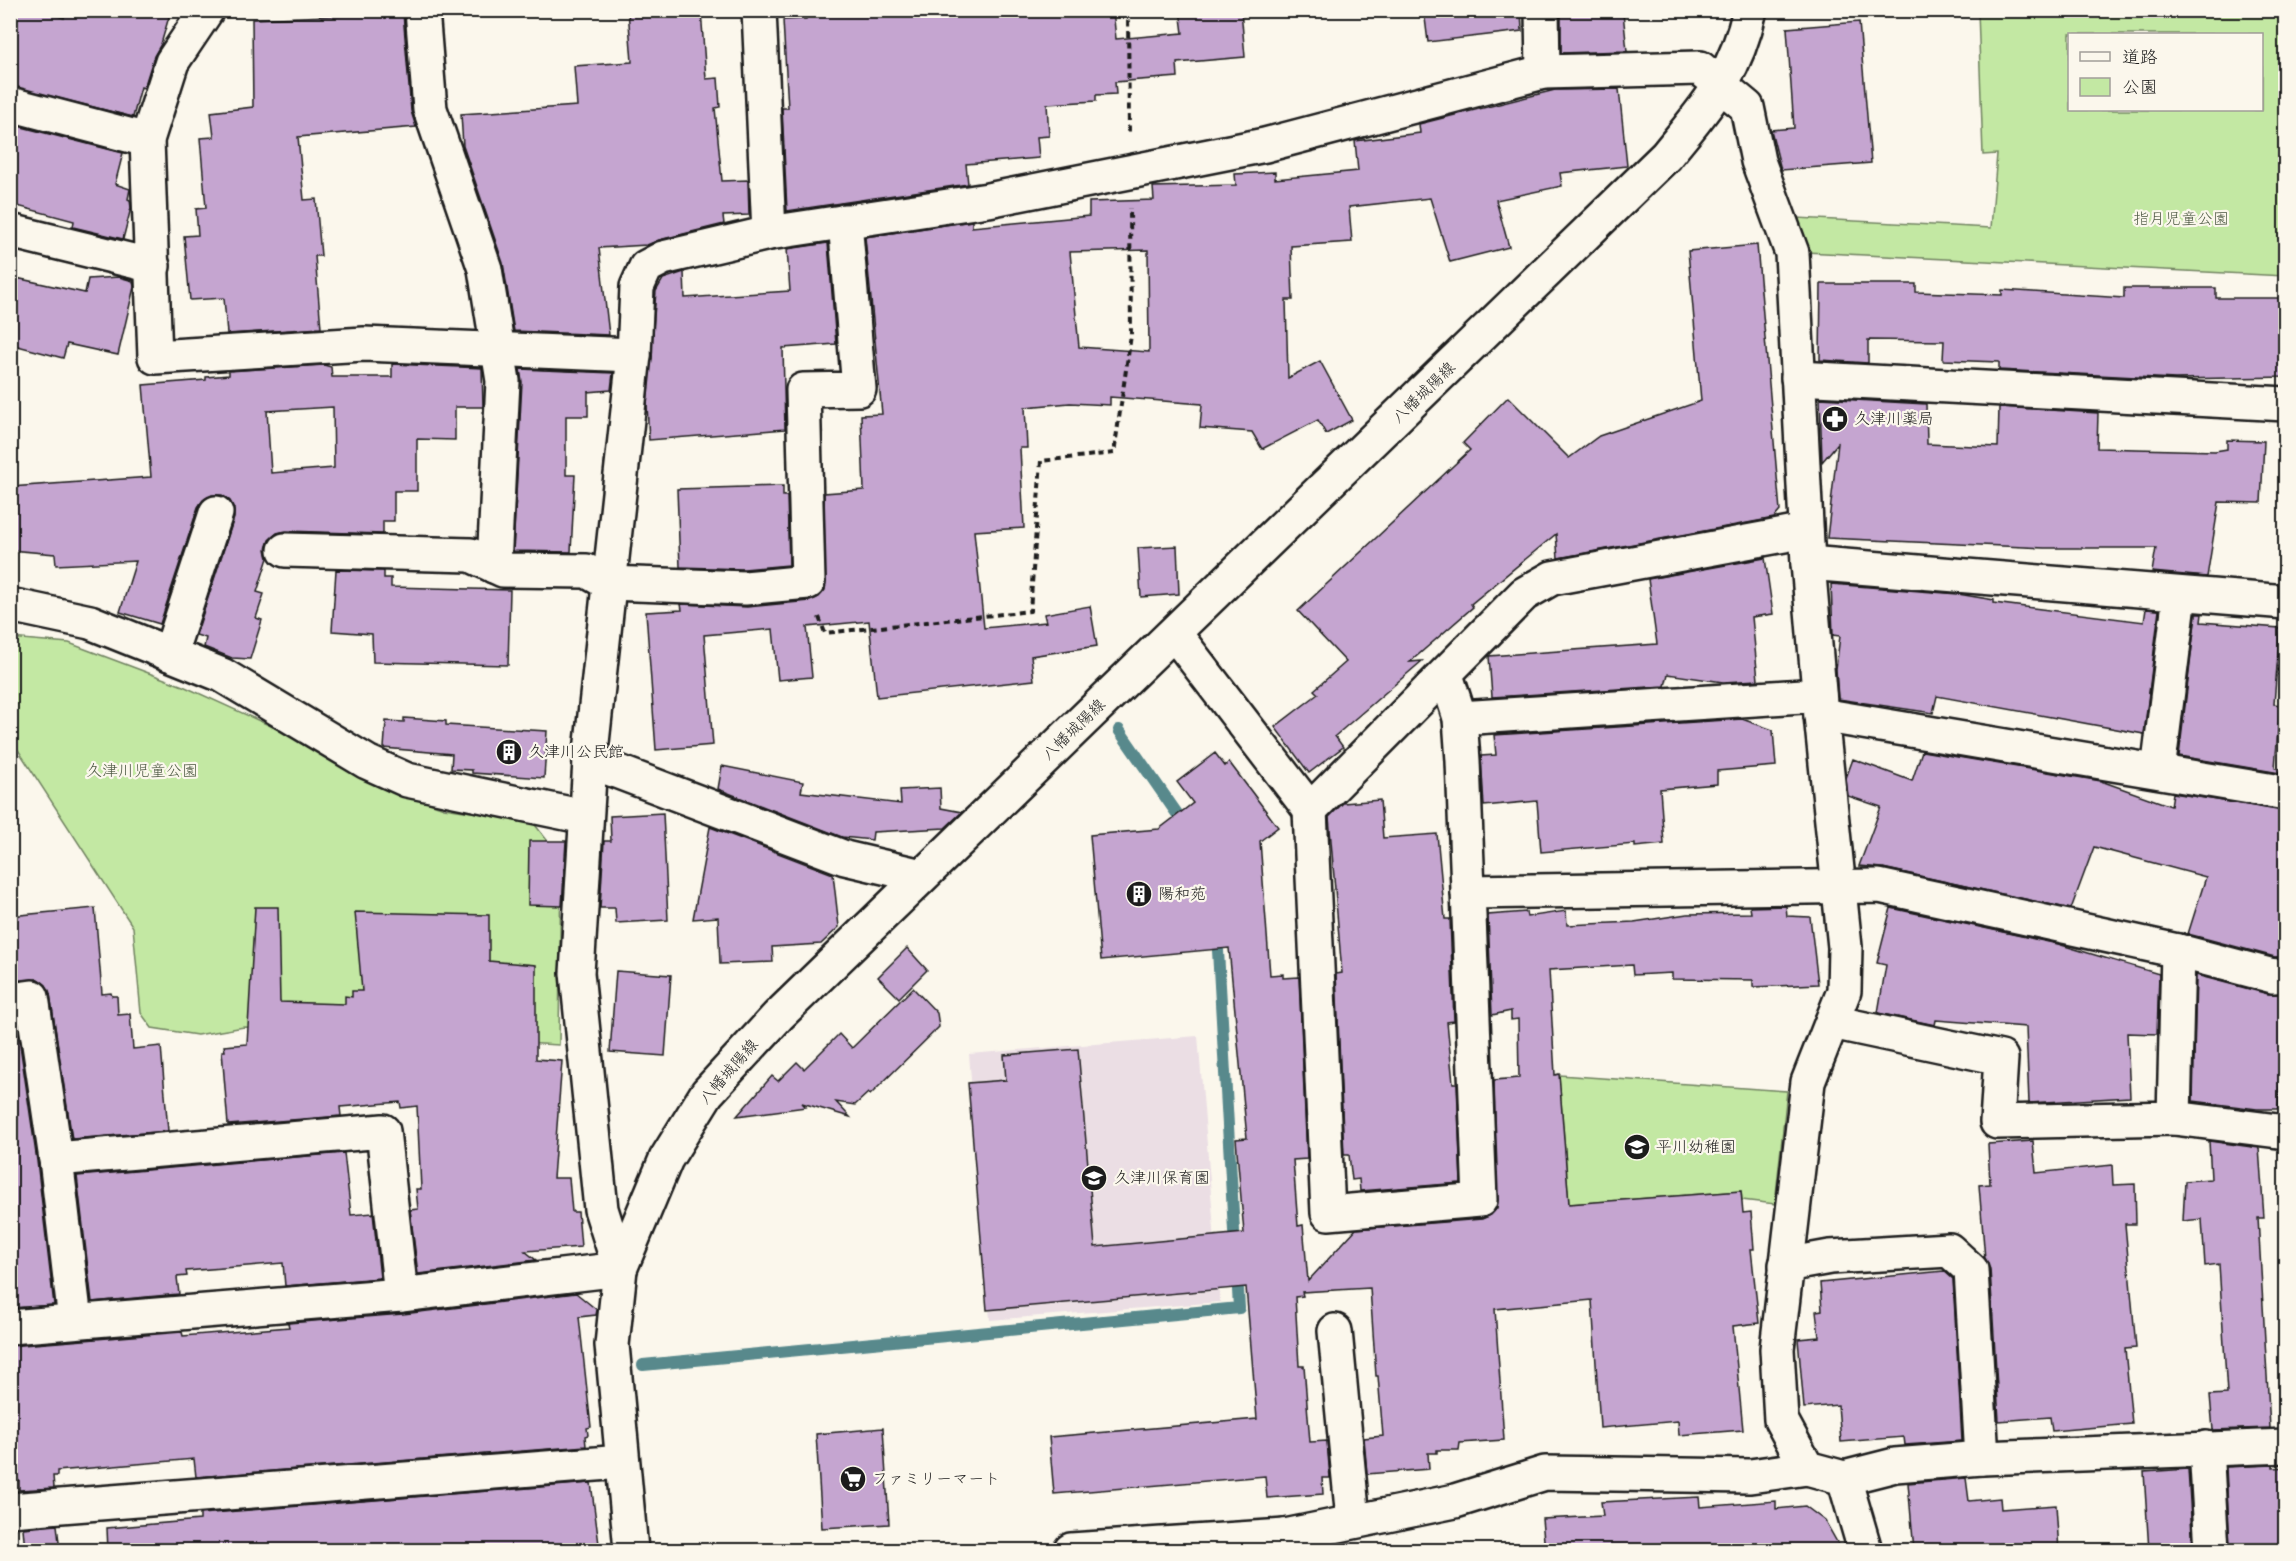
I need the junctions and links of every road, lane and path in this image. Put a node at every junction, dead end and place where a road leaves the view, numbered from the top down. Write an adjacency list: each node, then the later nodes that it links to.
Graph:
1 (207, 10): 10 (street)
2 (422, 10): 16 (street)
3 (759, 10): 14 (street)
4 (1128, 10): 11 (path)
5 (1542, 10): 7 (street)
6 (1750, 10): 8 (street, 八幡城陽線)
7 (1544, 72): 8 (street); 11 (street)
8 (1722, 86): 18 (street); 30 (street, 八幡城陽線)
9 (10, 104): 10 (street)
10 (147, 140): 15 (street)
11 (1130, 172): 12 (street); 25 (path)
12 (845, 221): 14 (street); 25 (street)
13 (10, 231): 15 (street)
14 (769, 233): 17 (street)
15 (153, 266): 16 (street)
16 (498, 349): 17 (street); 24 (street)
17 (634, 355): 26 (street)
18 (1798, 378): 19 (street); 21 (street)
19 (2286, 404)
20 (216, 513): 31 (street)
21 (1806, 531): 23 (street); 32 (street)
22 (285, 550): 24 (street)
23 (1808, 563): 27 (street); 33 (street)
24 (494, 566): 26 (street)
25 (807, 582): 26 (street)
26 (608, 583): 35 (street)
27 (2180, 594): 28 (street); 36 (street)
28 (2286, 602)
29 (10, 605): 31 (street)
30 (1175, 634): 38 (street); 40 (street, 八幡城陽線)
31 (170, 654): 39 (street)
32 (1446, 675): 34 (street); 38 (street)
33 (1820, 705): 34 (street); 36 (street); 41 (street)
34 (1460, 718): 42 (street)
35 (590, 761): 39 (street); 40 (street)
36 (2158, 771): 37 (street)
37 (2286, 793)
38 (1310, 810): 42 (street)
39 (585, 817): 51 (street)
40 (922, 876): 51 (street, 八幡城陽線)
41 (1840, 887): 42 (street); 43 (street); 46 (street)
42 (1468, 892)
43 (2178, 951): 44 (street); 47 (street)
44 (2286, 975)
45 (10, 1000): 49 (street)
46 (1832, 1022): 47 (street); 50 (street)
47 (2174, 1118): 48 (street)
48 (2286, 1132)
49 (56, 1160): 52 (street); 53 (street)
50 (1786, 1265): 58 (street); 60 (street)
51 (620, 1269): 52 (street); 59 (street, 八幡城陽線)
52 (401, 1295): 53 (street)
53 (75, 1321): 54 (street)
54 (10, 1327)
55 (1335, 1331): 63 (street)
56 (2286, 1446): 57 (street)
57 (2206, 1448): 58 (street); 68 (street)
58 (1982, 1458): 61 (street)
59 (622, 1462): 62 (street); 65 (street, 八幡城陽線)
60 (1807, 1468): 61 (street); 63 (street)
61 (1844, 1478): 67 (street)
62 (10, 1510)
63 (1353, 1520): 64 (street)
64 (1287, 1543): 66 (street)
65 (631, 1551)
66 (1071, 1551)
67 (1865, 1551)
68 (2212, 1551)

